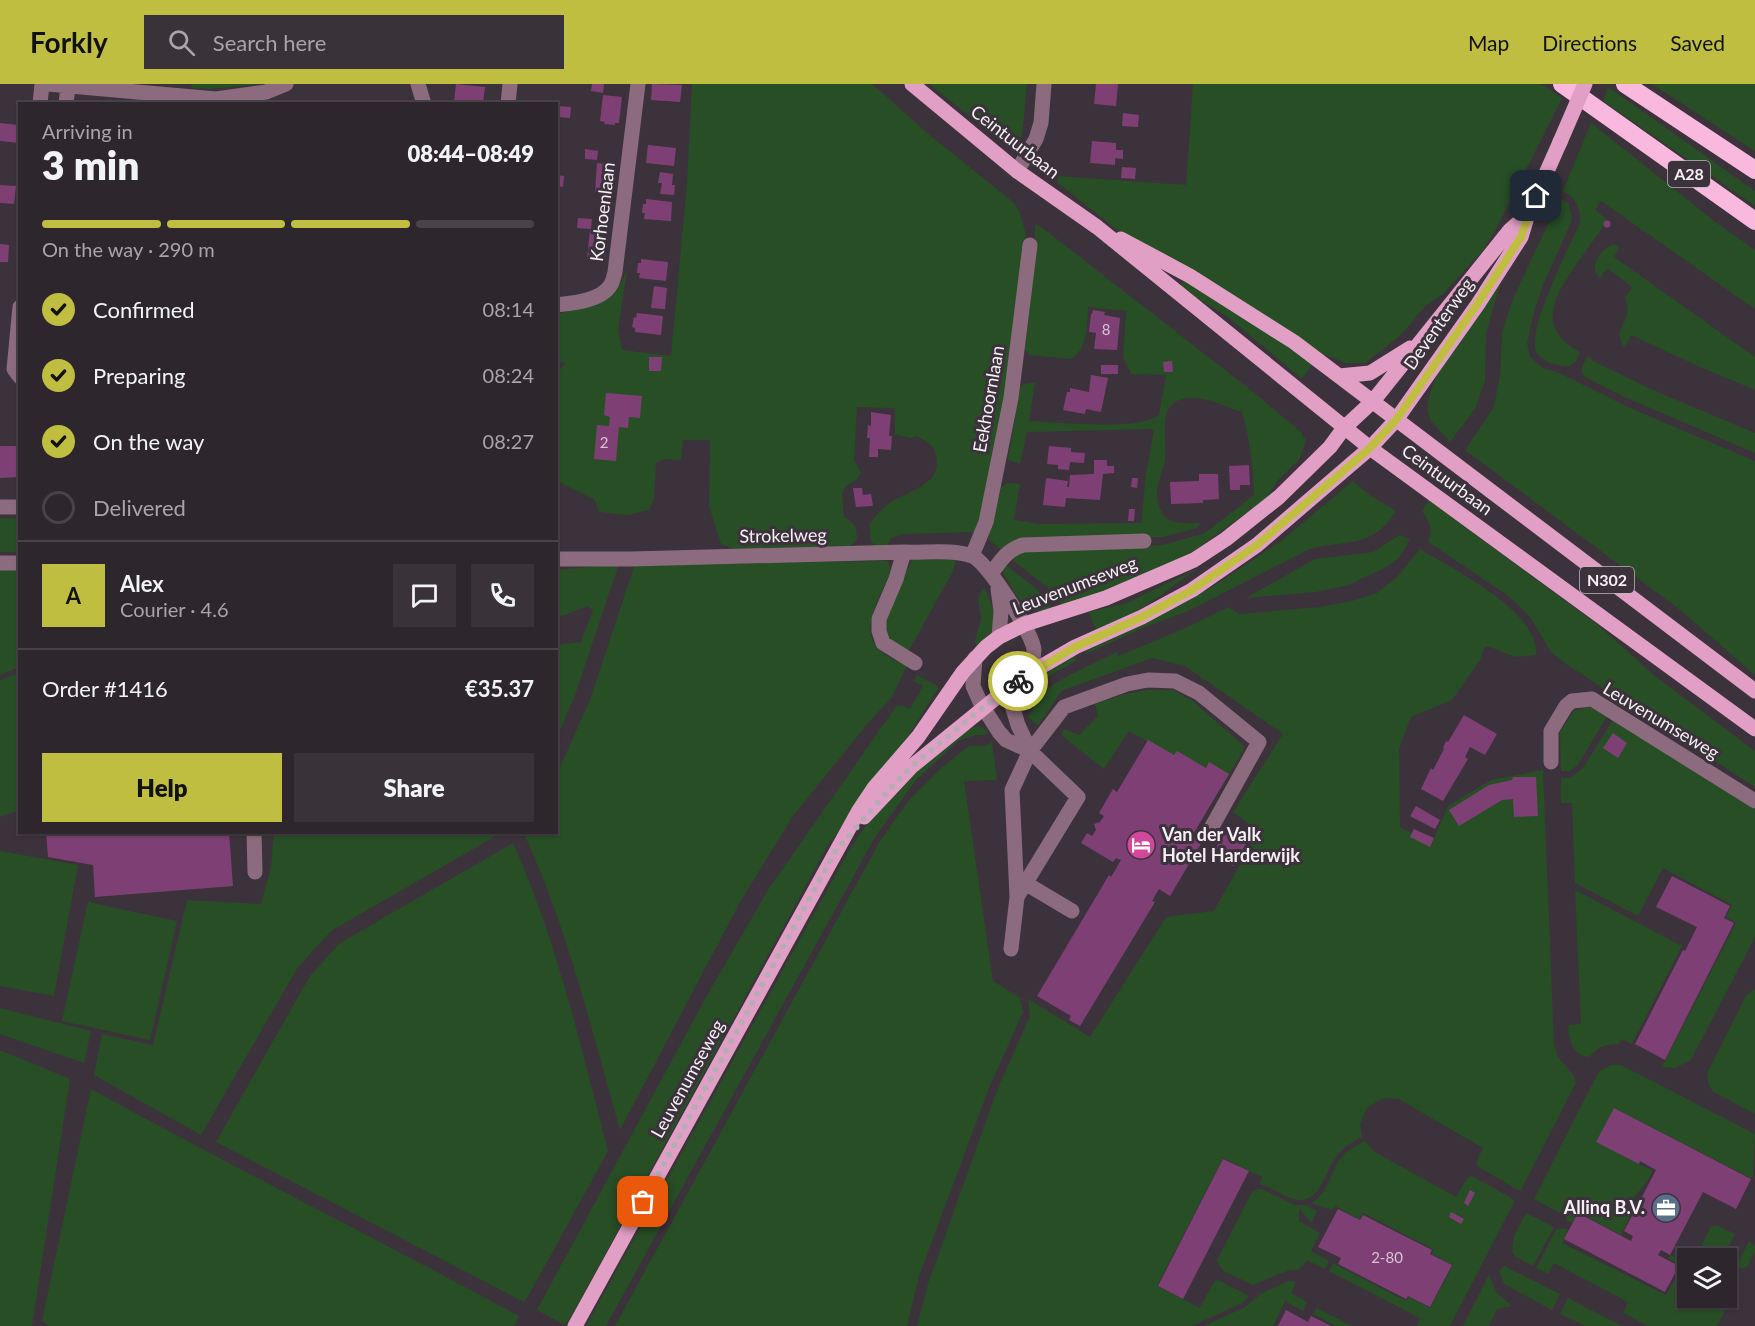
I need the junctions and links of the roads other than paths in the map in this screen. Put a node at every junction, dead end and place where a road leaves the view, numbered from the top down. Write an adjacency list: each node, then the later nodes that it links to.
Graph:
1 (42, 84): 15 (street)
2 (48, 84): 12 (street)
3 (285, 84): 14 (street)
4 (418, 84): 17 (street)
5 (510, 84): 18 (street)
6 (638, 84): 25 (street, Korhoenlaan)
7 (912, 84): 20 (main road, Ceintuurbaan)
8 (1044, 84): 20 (street)
9 (1562, 84): 22 (highway, A28)
10 (1585, 84): 21 (main road, Deventerweg, bridge)
11 (1625, 84): 19 (highway, A28)
12 (68, 86): 13 (street); 16 (street)
13 (89, 86): 14 (street)
14 (181, 95)
15 (40, 102)
16 (66, 102)
17 (422, 102)
18 (508, 102)
19 (1755, 170)
20 (1017, 171): 23 (main road, Ceintuurbaan)
21 (1528, 214): 27 (main road, Deventerweg); 31 (main road, Deventerweg)
22 (1755, 221)
23 (1097, 227): 29 (main road, Ceintuurbaan); 32 (main road, Ceintuurbaan)
24 (1030, 245): 38 (street, Eekhoornlaan)
25 (558, 305)
26 (18, 328): 28 (street)
27 (1423, 339): 29 (main road); 30 (main road, Deventerweg)
28 (18, 374)
29 (1339, 376): 30 (main road, Ceintuurbaan)
30 (1373, 401): 31 (main road, Ceintuurbaan / N302); 32 (main road, Leuvenumseweg)
31 (1396, 420): 33 (main road, Deventerweg); 49 (main road, Ceintuurbaan / N302)
32 (1344, 428): 33 (main road, Ceintuurbaan / N302); 43 (main road, Leuvenumseweg)
33 (1370, 448): 47 (main road, Leuvenumseweg); 51 (main road, Ceintuurbaan / N302)
34 (0, 507): 35 (street)
35 (18, 507)
36 (1144, 541): 42 (street, Leuvenumseweg)
37 (904, 552): 38 (street, Strokelweg); 39 (street, Strokelweg); 46 (street)
38 (972, 556): 42 (street)
39 (558, 559)
40 (0, 563): 41 (street)
41 (18, 563)
42 (994, 578): 43 (street); 44 (street)
43 (1025, 624): 44 (main road, Leuvenumseweg); 47 (street)
44 (999, 637): 45 (main road, Leuvenumseweg)
45 (975, 658): 50 (street); 57 (main road, Leuvenumseweg)
46 (915, 663)
47 (1025, 676): 48 (main road, Leuvenumseweg)
48 (1007, 689): 50 (main road, Leuvenumseweg); 52 (street)
49 (1755, 691)
50 (983, 707): 52 (street); 57 (main road, Leuvenumseweg)
51 (1755, 729)
52 (1030, 751): 55 (street); 59 (street); 59 (street)
53 (1551, 762): 54 (street, Leuvenumseweg)
54 (1755, 801)
55 (1209, 832)
56 (254, 834): 58 (street)
57 (835, 852): 62 (main road, Leuvenumseweg)
58 (255, 872)
59 (1021, 890): 60 (street); 61 (street)
60 (1072, 911)
61 (1011, 949)
62 (575, 1326)

